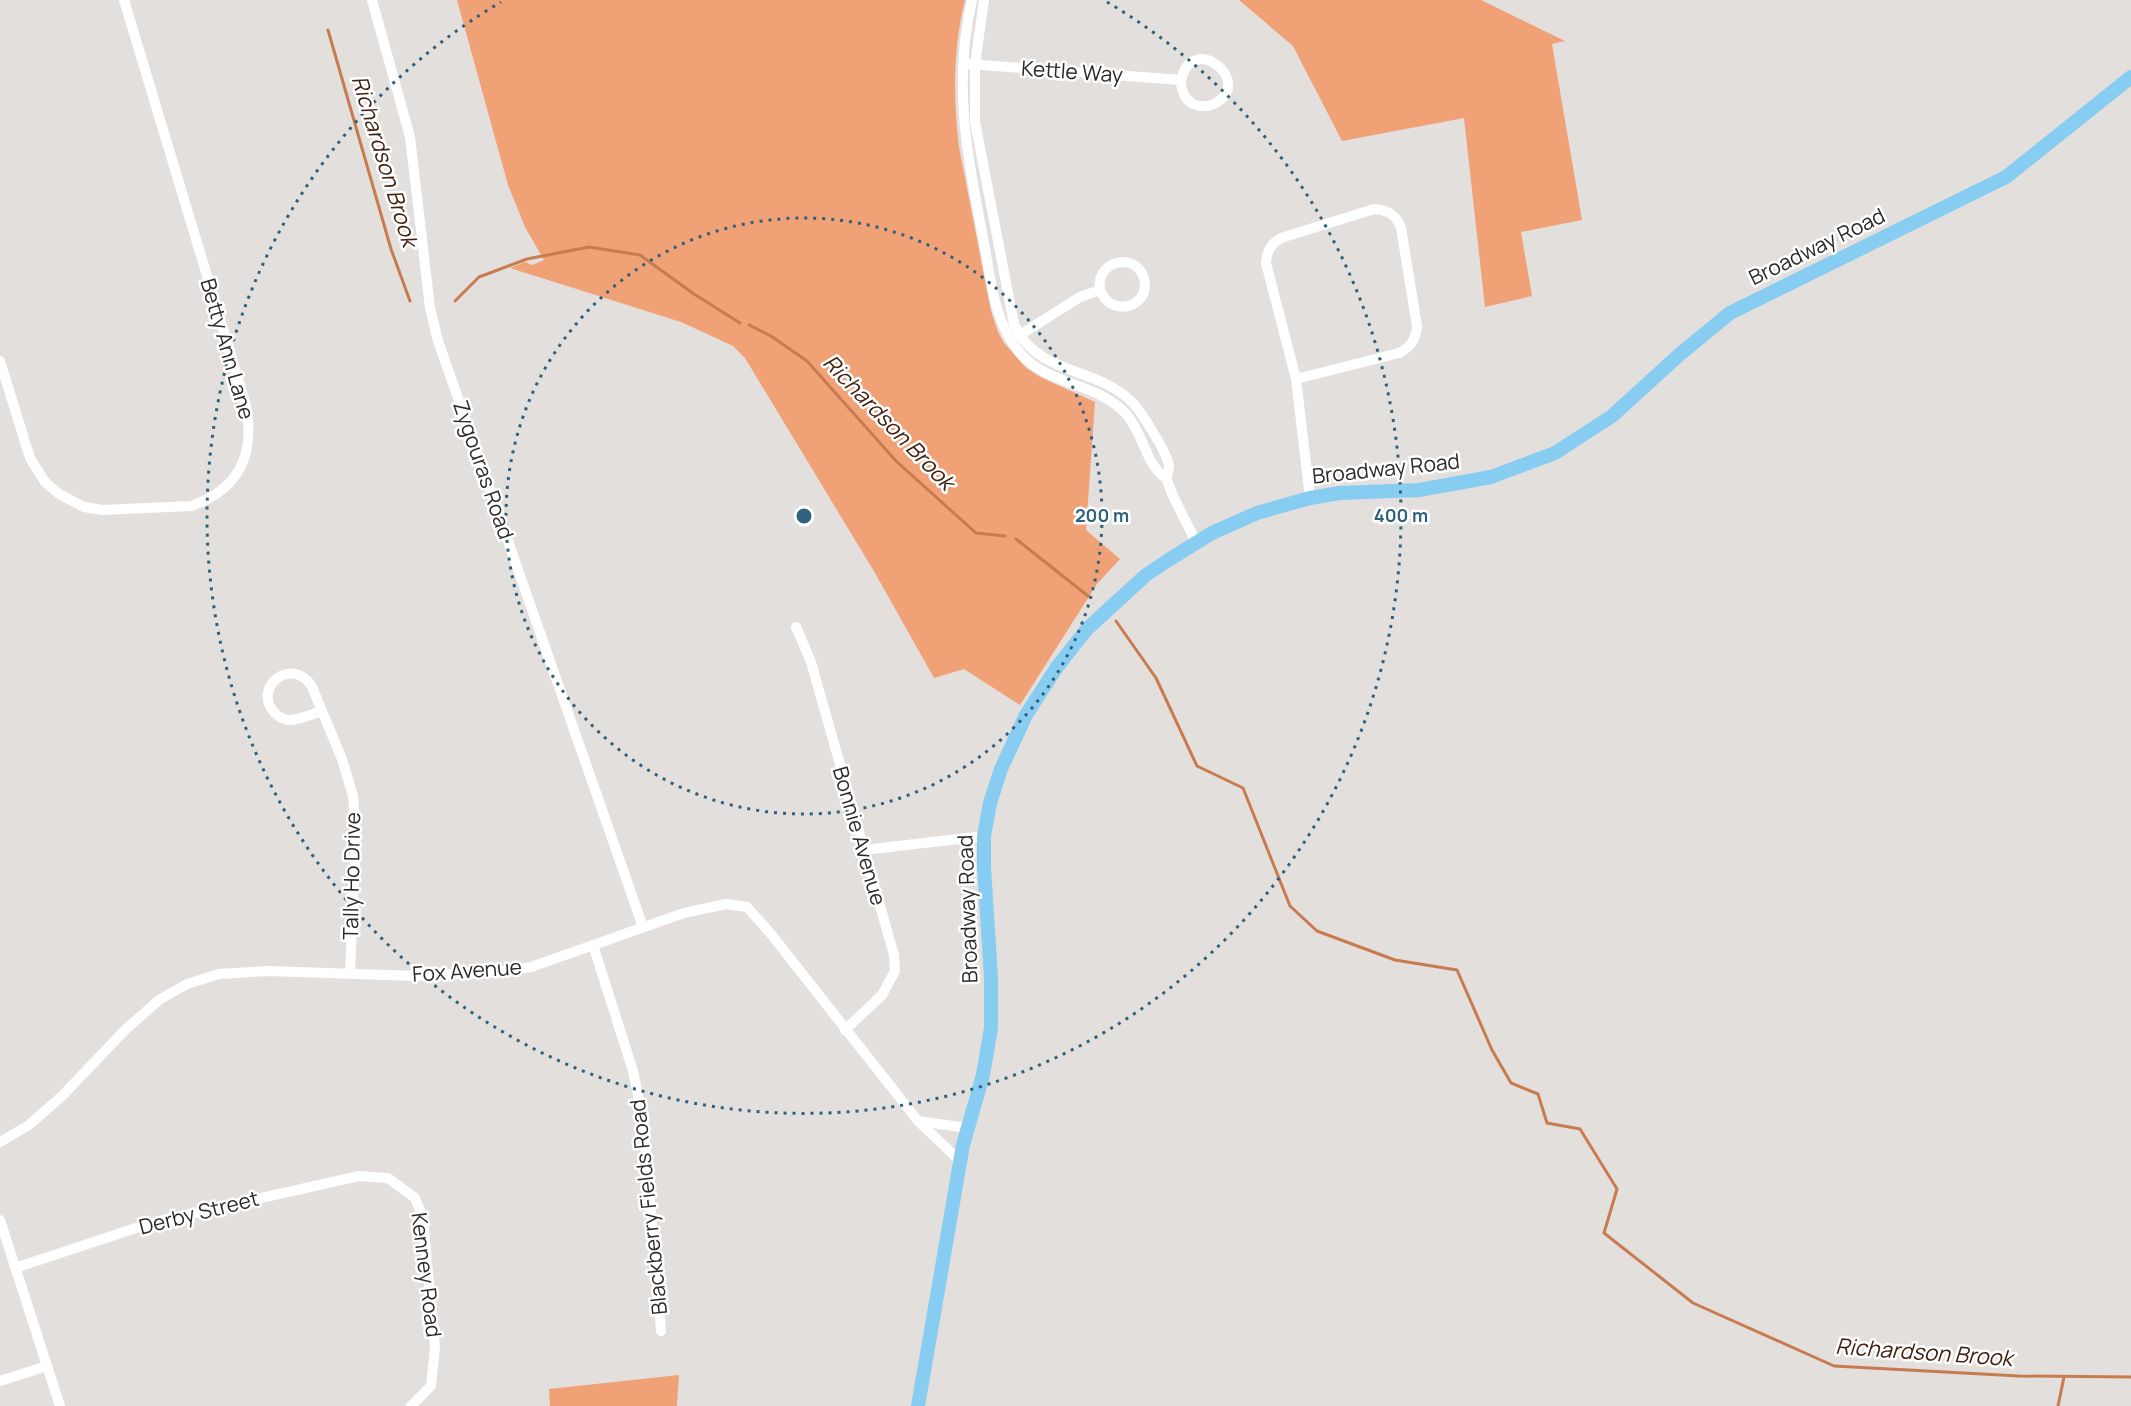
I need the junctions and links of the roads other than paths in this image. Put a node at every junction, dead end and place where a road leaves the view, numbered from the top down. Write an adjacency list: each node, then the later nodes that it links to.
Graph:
1 (124, 0): 13 (street, Betty Ann Lane)
2 (372, 0): 24 (street, Zygouras Road)
3 (972, 0): 5 (street)
4 (984, 0): 6 (street)
5 (963, 63): 6 (street, Kettle Way); 10 (street)
6 (975, 64): 8 (street, Kettle Way); 9 (street)
7 (2131, 77): 18 (main road, Broadway Road)
8 (1180, 80): 8 (street)
9 (988, 195): 10 (street); 12 (street)
10 (975, 197): 12 (street)
11 (1100, 290): 11 (street); 12 (street)
12 (1015, 338): 14 (street); 16 (street)
13 (0, 362)
14 (1084, 375): 16 (street); 17 (street)
15 (1296, 380): 15 (street); 18 (street)
16 (1080, 386): 17 (street)
17 (1166, 478): 19 (street)
18 (1310, 498): 19 (main road, Broadway Road)
19 (1196, 543): 22 (main road, Broadway Road)
20 (796, 627): 23 (street, Bonnie Avenue)
21 (321, 711): 21 (street, Tally Ho Drive); 26 (street, Tally Ho Drive)
22 (984, 836): 23 (street); 29 (main road, Broadway Road)
23 (864, 850): 27 (street, Bonnie Avenue)
24 (643, 927): 25 (street, Fox Avenue); 27 (street, Fox Avenue)
25 (593, 945): 26 (street, Fox Avenue); 35 (street, Blackberry Fields Road)
26 (350, 974): 30 (street, Fox Avenue)
27 (845, 1030): 28 (street, Fox Avenue)
28 (918, 1121): 29 (street); 31 (street, Fox Avenue)
29 (968, 1128): 31 (main road, Broadway Road)
30 (0, 1142)
31 (960, 1161): 40 (main road, Broadway Road)
32 (388, 1178): 34 (street, Derby Street); 39 (street, Kenney Road)
33 (0, 1220): 34 (street)
34 (15, 1268): 36 (street)
35 (662, 1331)
36 (46, 1366): 37 (street); 38 (street)
37 (0, 1381)
38 (60, 1406)
39 (411, 1406)
40 (918, 1406)

